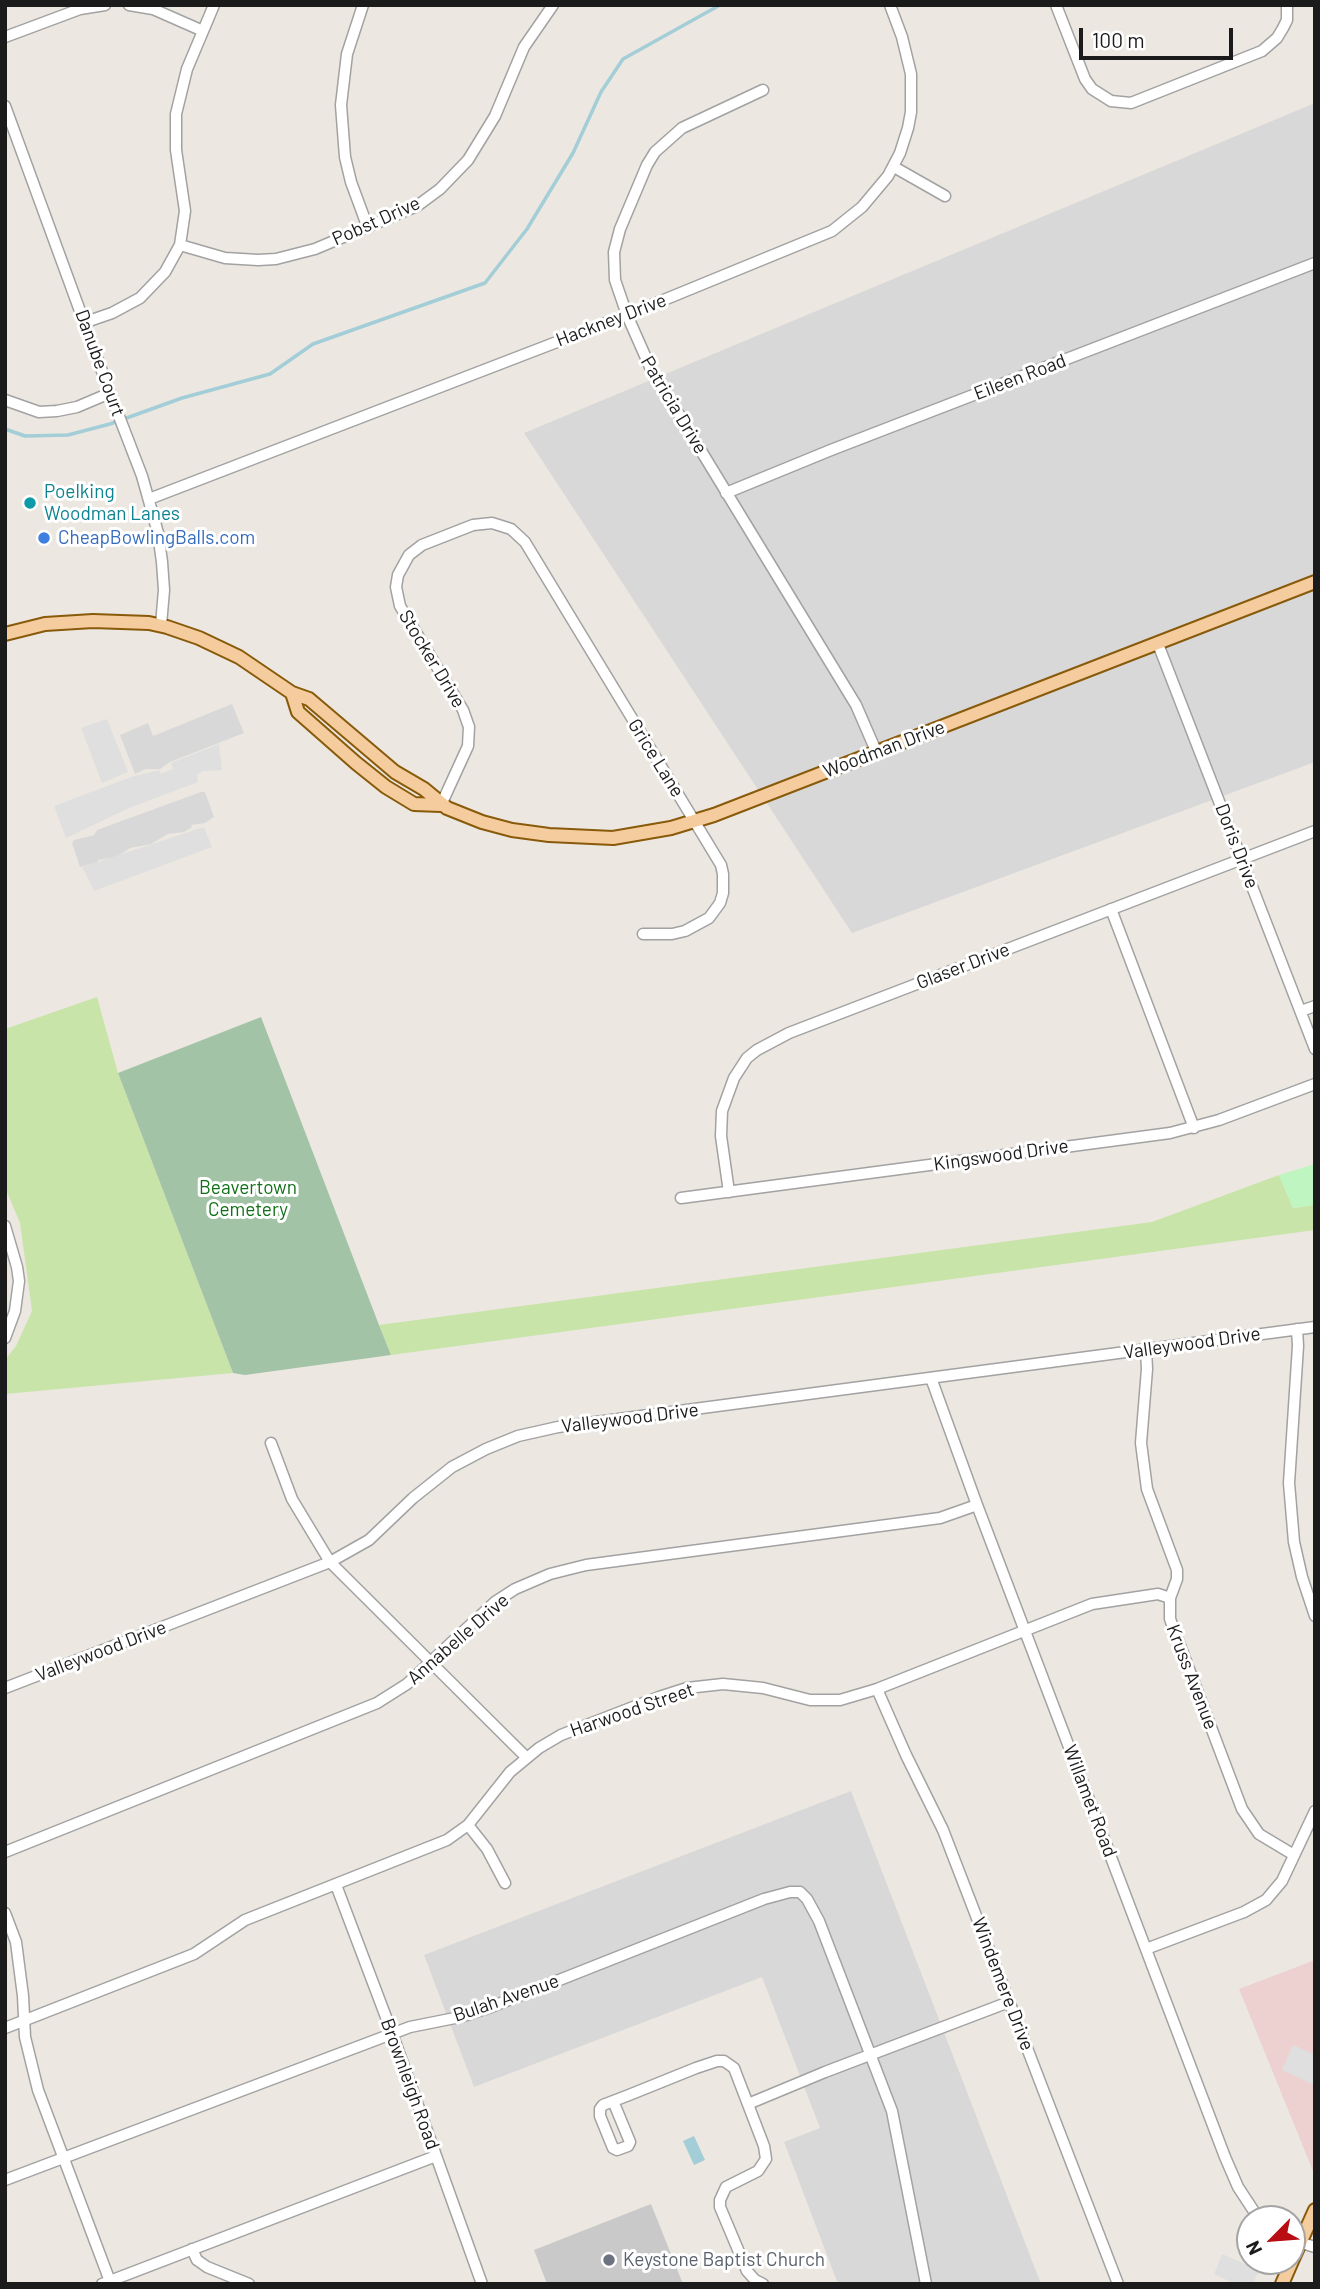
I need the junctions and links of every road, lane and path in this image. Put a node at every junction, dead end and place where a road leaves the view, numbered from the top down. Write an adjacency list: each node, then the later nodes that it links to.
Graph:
1 (105, 5): 10 (street)
2 (129, 5): 9 (street)
3 (215, 5): 9 (street)
4 (363, 5): 15 (street)
5 (554, 5): 15 (street, Pobst Drive)
6 (890, 5): 13 (street, Hackney Drive)
7 (1056, 5): 8 (street)
8 (1287, 5)
9 (203, 31): 16 (street)
10 (5, 37)
11 (763, 90): 18 (street, Patricia Drive)
12 (5, 106): 19 (street, Danube Court)
13 (894, 167): 14 (street); 18 (street, Hackney Drive)
14 (945, 196)
15 (368, 228): 16 (street, Pobst Drive)
16 (180, 245): 19 (street)
17 (1315, 263): 22 (street, Eileen Road)
18 (626, 315): 22 (street, Patricia Drive); 23 (street, Hackney Drive)
19 (86, 322): 20 (street, Danube Court)
20 (110, 393): 21 (street); 23 (street, Danube Court)
21 (5, 400)
22 (726, 493): 29 (street, Patricia Drive)
23 (149, 499): 26 (street, Danube Court)
24 (525, 542): 30 (street, Stocker Drive); 31 (street, Grice Lane)
25 (1315, 582): 28 (main road, Woodman Drive)
26 (161, 625): 27 (main road, Woodman Drive); 30 (main road, Woodman Drive)
27 (5, 634)
28 (1158, 644): 29 (main road, Woodman Drive); 33 (street, Doris Drive)
29 (876, 751): 31 (main road, Woodman Drive)
30 (442, 805): 31 (main road, Woodman Drive)
31 (696, 821): 35 (street, Grice Lane)
32 (1315, 831): 33 (street, Glaser Drive)
33 (1241, 859): 34 (street, Glaser Drive); 37 (street, Doris Drive)
34 (1111, 909): 40 (street); 41 (street, Glaser Drive)
35 (643, 934)
36 (1315, 1006): 37 (street)
37 (1301, 1011): 38 (street, Doris Drive)
38 (1315, 1049)
39 (1315, 1084): 40 (street, Kingswood Drive)
40 (1194, 1128): 41 (street, Kingswood Drive)
41 (729, 1192): 42 (street, Kingswood Drive)
42 (681, 1198)
43 (5, 1226): 46 (street)
44 (1315, 1327): 45 (street, Valleywood Drive)
45 (1297, 1329): 47 (street, Valleywood Drive); 53 (street)
46 (5, 1338)
47 (1146, 1350): 48 (street, Valleywood Drive); 52 (street, Kruss Avenue)
48 (931, 1378): 50 (street, Willamet Road); 51 (street, Valleywood Drive)
49 (271, 1443): 51 (street)
50 (977, 1505): 54 (street, Willamet Road); 55 (street, Annabelle Drive)
51 (330, 1562): 55 (street); 56 (street, Valleywood Drive)
52 (1170, 1598): 54 (street, Harwood Street); 62 (street, Kruss Avenue)
53 (1315, 1616)
54 (1025, 1630): 57 (street, Harwood Street); 66 (street, Willamet Road)
55 (431, 1661): 58 (street); 61 (street, Annabelle Drive)
56 (5, 1688)
57 (877, 1689): 58 (street, Harwood Street); 67 (street, Windemere Drive)
58 (526, 1757): 60 (street, Harwood Street)
59 (1315, 1811): 62 (street)
60 (468, 1825): 63 (street); 64 (street, Harwood Street)
61 (5, 1852)
62 (1294, 1855): 66 (street)
63 (505, 1883)
64 (335, 1885): 68 (street, Harwood Street); 70 (street, Brownleigh Road)
65 (5, 1913): 68 (street)
66 (1146, 1949): 77 (street, Willamet Road)
67 (1009, 2002): 71 (street); 85 (street, Windemere Drive)
68 (24, 2021): 69 (street, Harwood Street); 75 (street)
69 (5, 2028)
70 (392, 2033): 71 (street, Bulah Avenue); 74 (street, Brownleigh Road); 75 (street, Bulah Avenue)
71 (870, 2054): 73 (street); 84 (street)
72 (613, 2101): 72 (street); 73 (street)
73 (748, 2104): 83 (street)
74 (436, 2156): 78 (street); 79 (street, Brownleigh Road)
75 (63, 2158): 76 (street, Bulah Avenue); 80 (street)
76 (5, 2180)
77 (1250, 2205)
78 (192, 2249): 80 (street); 81 (street)
79 (481, 2281): 82 (street)
80 (107, 2283)
81 (249, 2284)
82 (469, 2284)
83 (764, 2284)
84 (926, 2284)
85 (1118, 2284)

